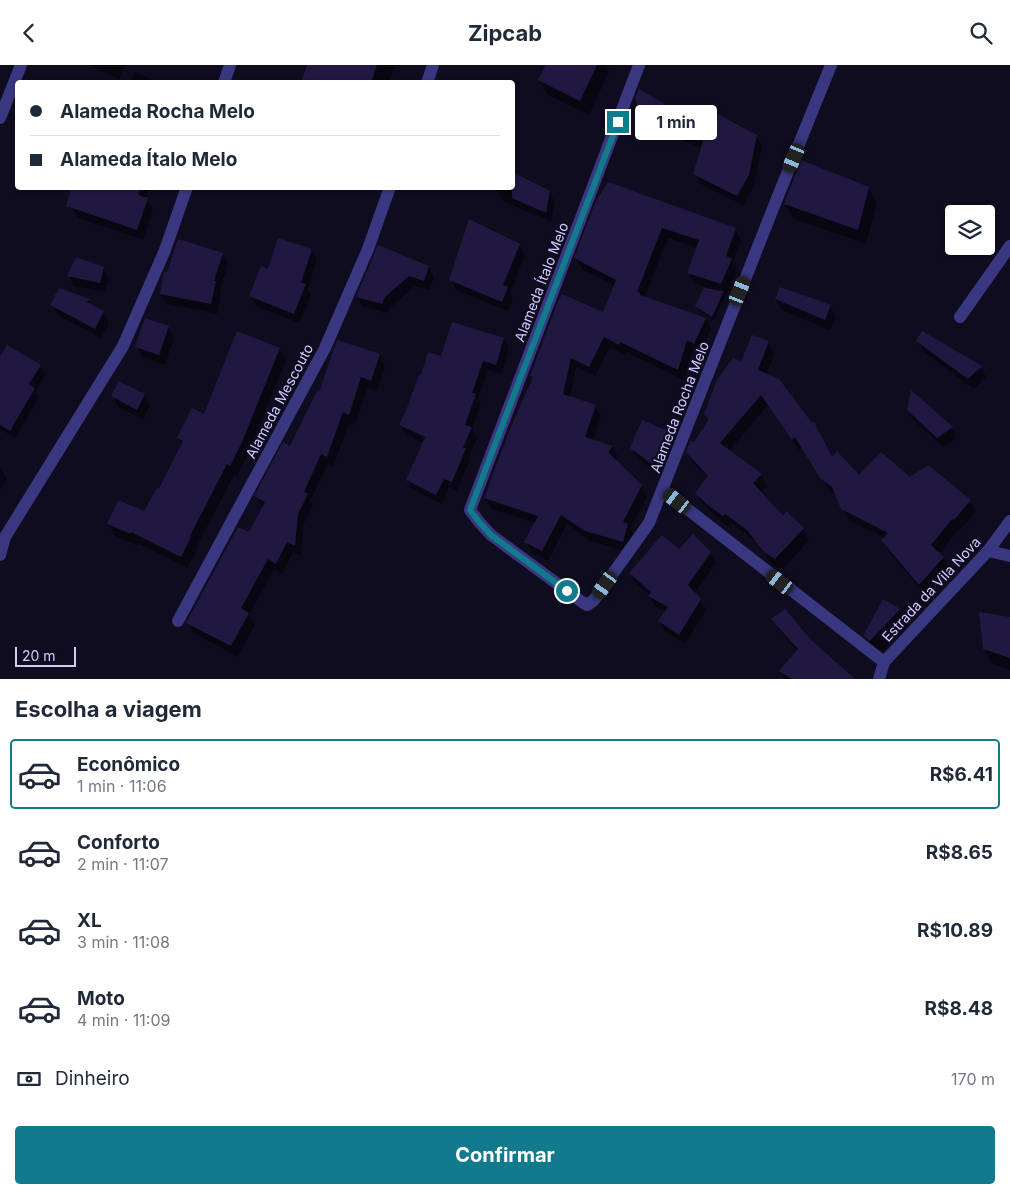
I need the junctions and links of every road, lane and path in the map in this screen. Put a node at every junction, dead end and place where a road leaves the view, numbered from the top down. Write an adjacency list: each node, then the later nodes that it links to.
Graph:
1 (21, 65): 7 (street)
2 (230, 65): 8 (street)
3 (433, 65): 9 (street)
4 (639, 65): 16 (street, Alameda Ítalo Melo)
5 (831, 65): 15 (street, Alameda Rocha Melo)
6 (15, 80): 10 (street)
7 (15, 80)
8 (225, 80)
9 (427, 80)
10 (0, 118)
11 (186, 190): 19 (street)
12 (389, 190): 21 (street, Alameda Mescouto)
13 (1010, 246): 14 (street)
14 (960, 317)
15 (663, 490): 16 (street, Alameda Rocha Melo); 22 (street)
16 (470, 510)
17 (1010, 521): 18 (street, Estrada da Vila Nova)
18 (988, 551): 20 (street); 22 (street, Estrada da Vila Nova)
19 (0, 555)
20 (1010, 556)
21 (178, 621)
22 (884, 662): 23 (street, Estrada da Vila Nova)
23 (879, 679)

